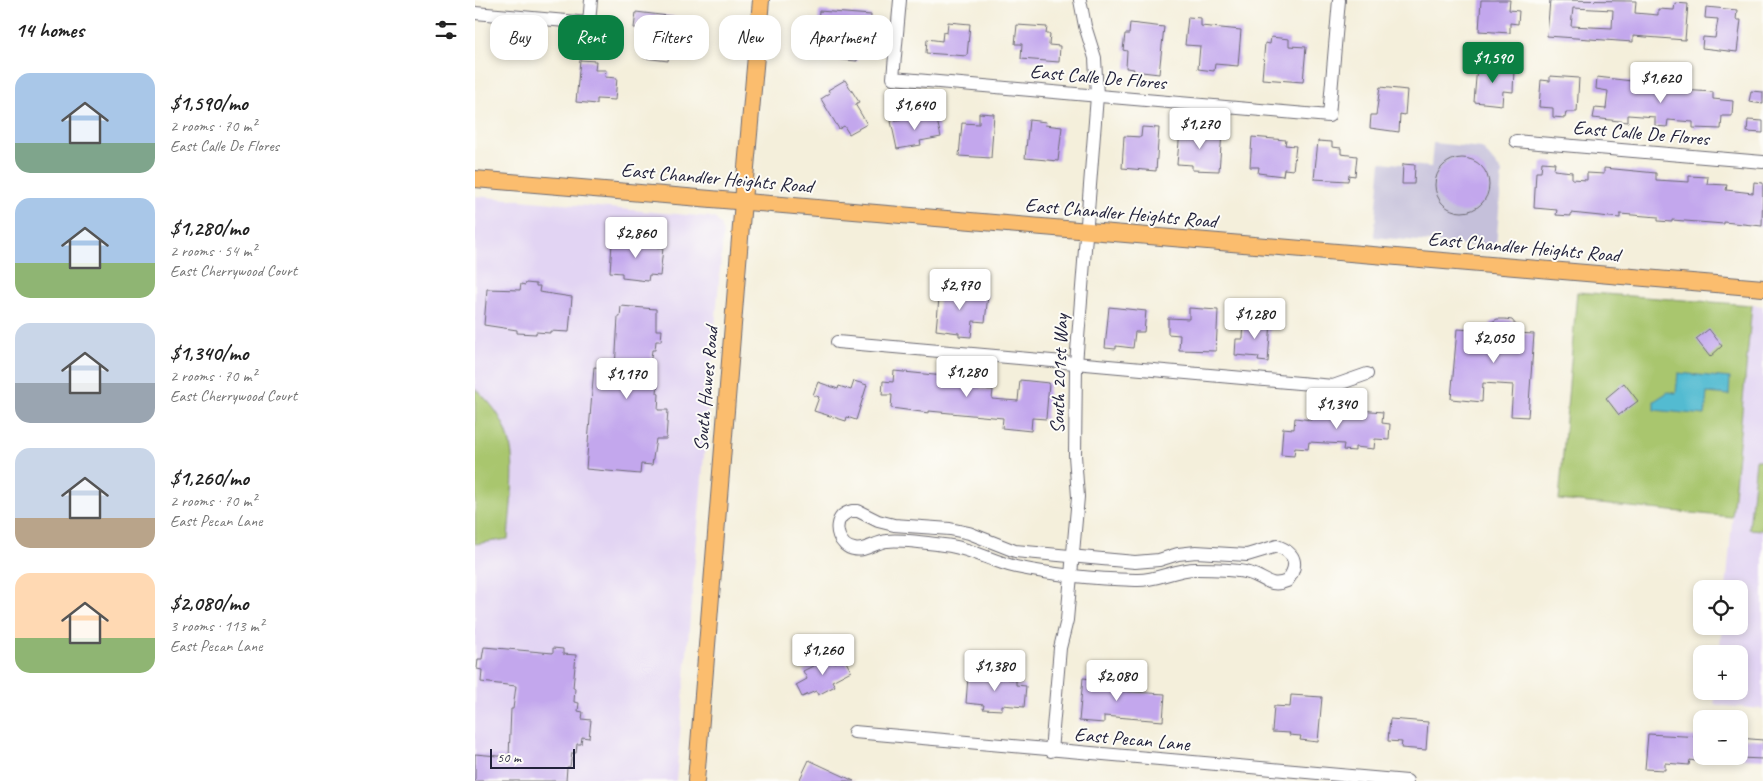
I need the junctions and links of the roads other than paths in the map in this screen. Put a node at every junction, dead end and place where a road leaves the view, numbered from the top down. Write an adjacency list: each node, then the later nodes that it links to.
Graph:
1 (591, 0): 6 (street)
2 (761, 0): 11 (main road, South Hawes Road)
3 (900, 0): 7 (street, East Calle De Flores)
4 (1080, 0): 7 (street, South 201st Way)
5 (1339, 0): 7 (street, East Calle De Flores)
6 (475, 13)
7 (1097, 96): 12 (street, South 201st Way)
8 (1516, 141): 9 (street, East Calle De Flores)
9 (1763, 162)
10 (475, 179): 11 (main road, East Chandler Heights Road)
11 (743, 201): 12 (main road, East Chandler Heights Road); 27 (main road, South Hawes Road)
12 (1086, 232): 13 (main road, East Chandler Heights Road); 15 (street, South 201st Way)
13 (1763, 288)
14 (837, 342): 15 (street)
15 (1076, 364): 16 (street); 21 (street, South 201st Way)
16 (1367, 374)
17 (908, 526): 18 (street); 18 (street); 19 (street)
18 (907, 542): 22 (street)
19 (1015, 551): 21 (street); 22 (street)
20 (1179, 554): 21 (street); 23 (street); 23 (street)
21 (1073, 556): 24 (street, South 201st Way)
22 (1011, 566): 24 (street)
23 (1183, 570): 24 (street)
24 (1071, 575): 26 (street, South 201st Way)
25 (854, 732): 26 (street, East Pecan Lane)
26 (1051, 751): 28 (street, East Pecan Lane)
27 (696, 781)
28 (1407, 781)

